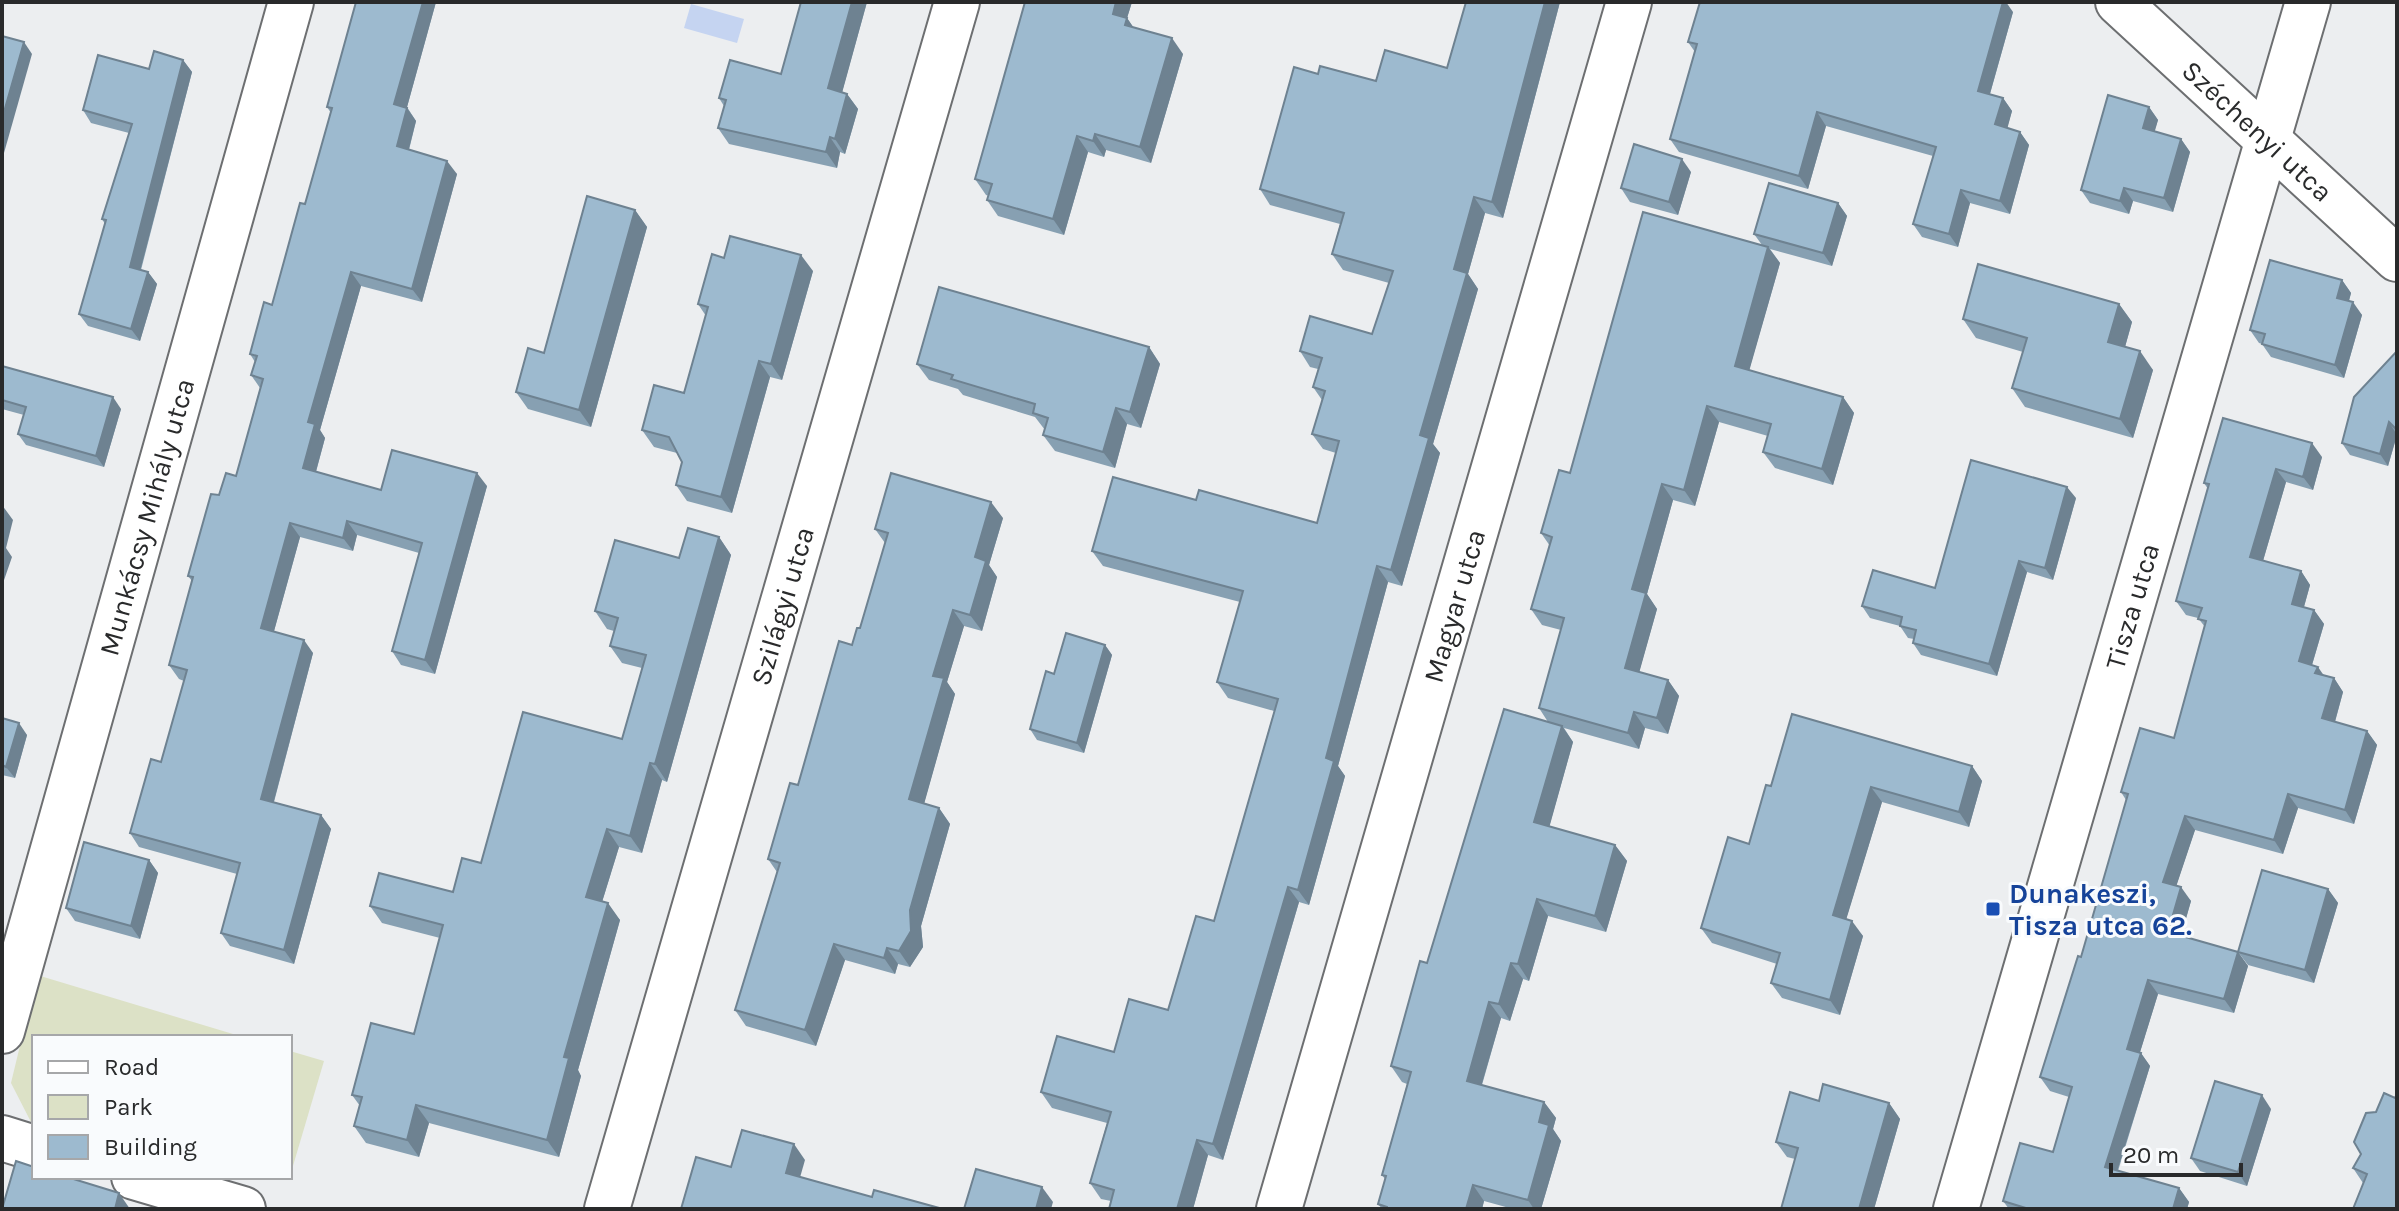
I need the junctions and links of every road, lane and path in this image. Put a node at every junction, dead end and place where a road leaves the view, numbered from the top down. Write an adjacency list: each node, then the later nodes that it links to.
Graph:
1 (291, 2): 8 (street, Munkácsy Mihály utca)
2 (957, 2): 13 (street, Szilágyi utca)
3 (1629, 2): 14 (street, Magyar utca)
4 (2118, 2): 6 (street, Széchenyi utca)
5 (2308, 2): 6 (street, Tisza utca)
6 (2268, 139): 7 (street, Széchenyi utca); 15 (street, Tisza utca)
7 (2397, 259)
8 (2, 1031)
9 (2, 1138): 10 (street)
10 (32, 1147)
11 (141, 1179): 12 (street)
12 (243, 1209)
13 (607, 1209)
14 (1279, 1209)
15 (1956, 1209)

